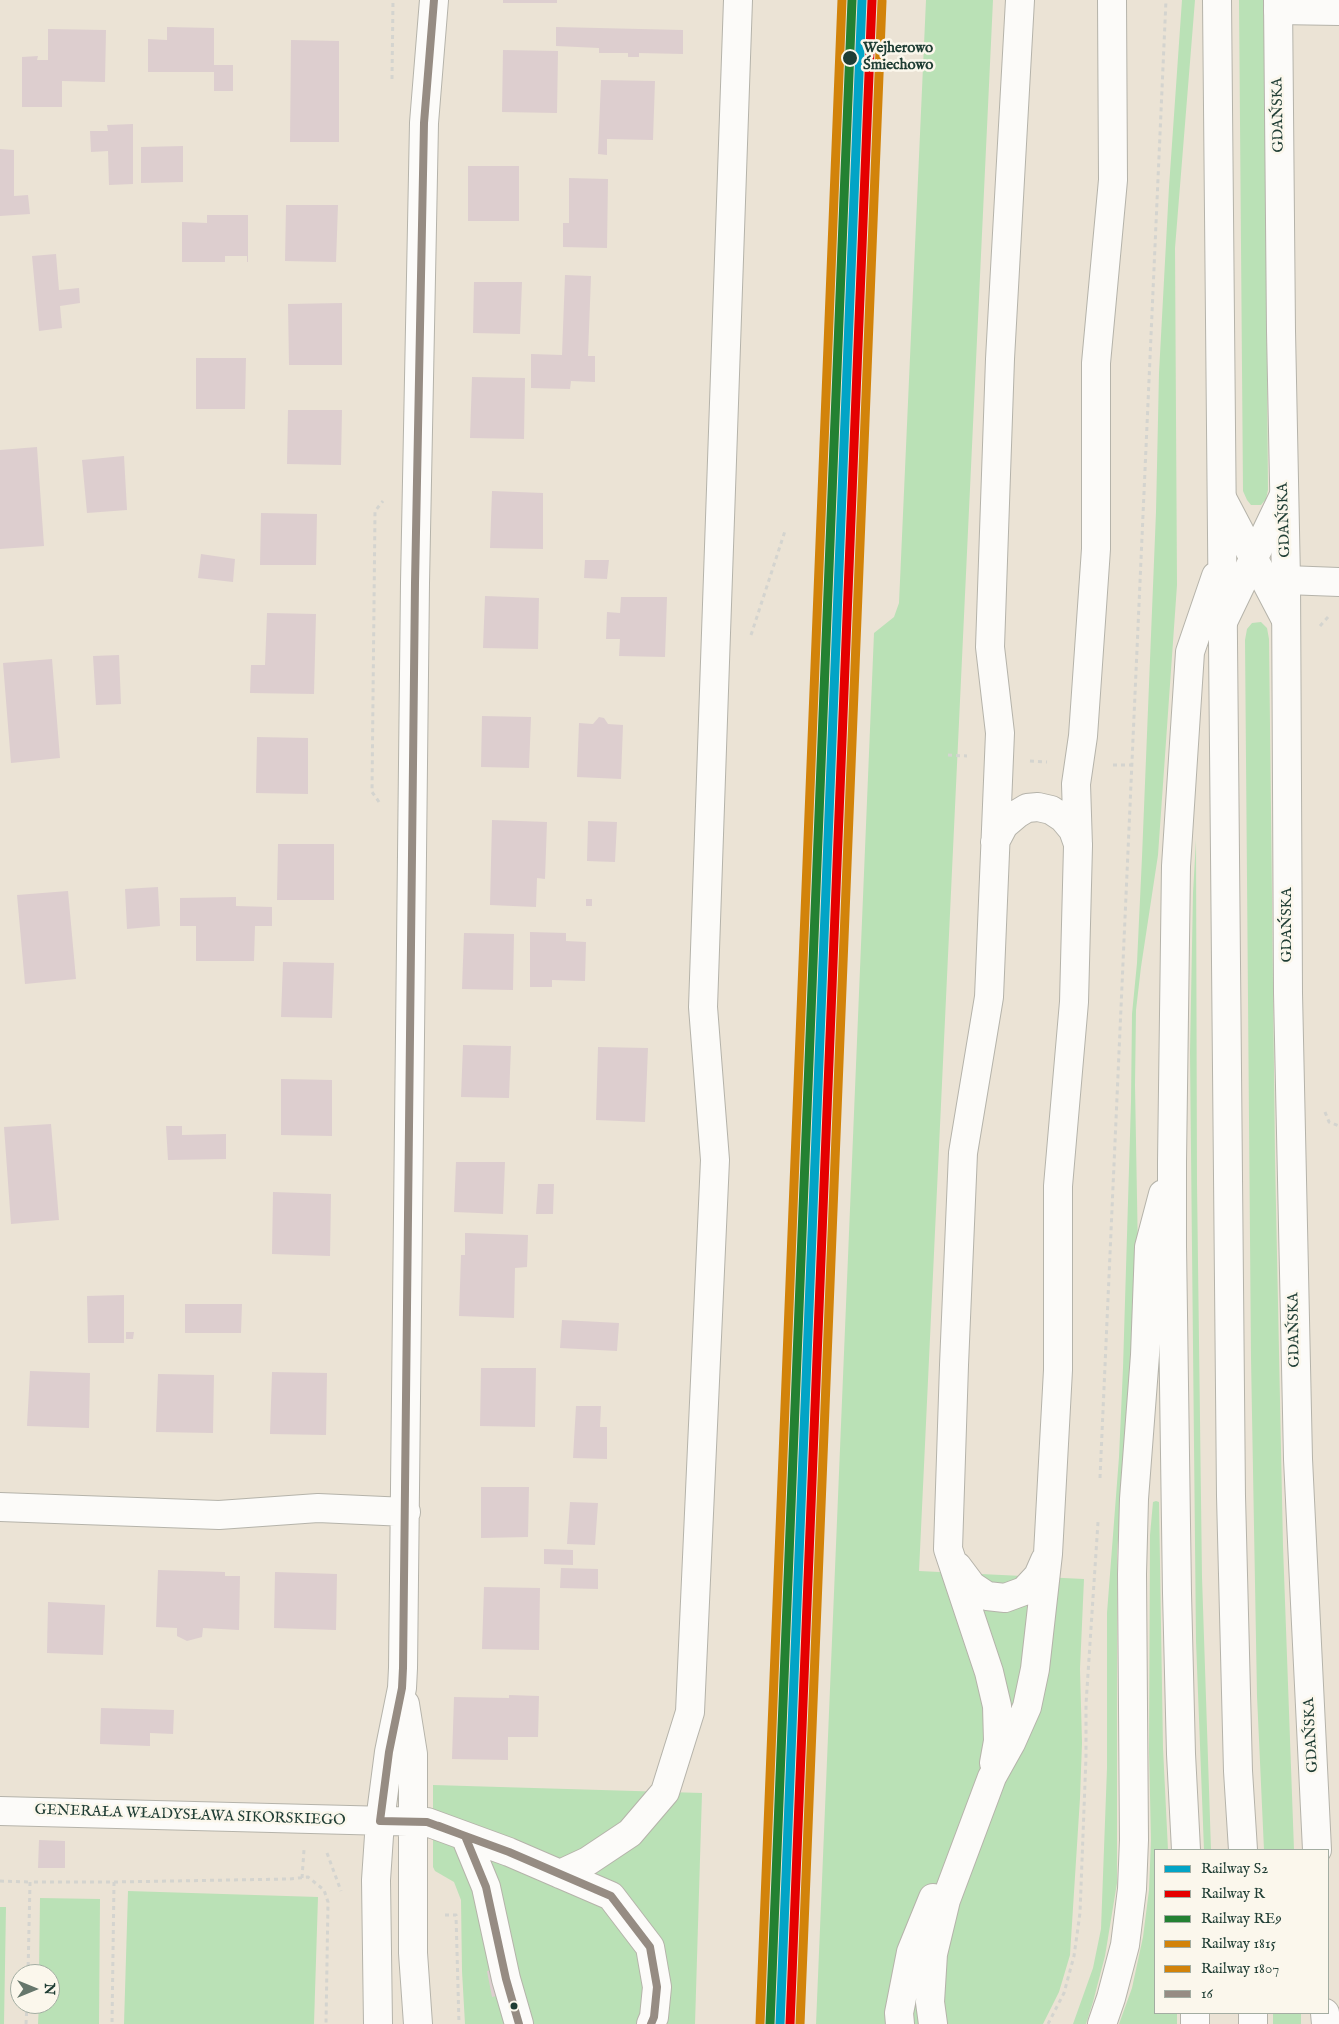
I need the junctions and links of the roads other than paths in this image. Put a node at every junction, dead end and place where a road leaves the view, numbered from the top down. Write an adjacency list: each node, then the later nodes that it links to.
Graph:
1 (434, 0): 20 (main road)
2 (738, 0): 33 (main road)
3 (1020, 0): 16 (main road)
4 (1112, 0): 17 (main road)
5 (1217, 0): 9 (main road)
6 (1278, 5): 7 (main road); 8 (main road, GDAŃSKA)
7 (1339, 10)
8 (1284, 495): 11 (main road); 12 (main road, GDAŃSKA)
9 (1222, 498): 10 (main road); 11 (main road)
10 (1223, 558): 15 (main road); 18 (main road)
11 (1254, 558): 14 (main road); 15 (main road)
12 (1286, 580): 13 (main road); 14 (main road, GDAŃSKA)
13 (1339, 582)
14 (1286, 620): 32 (main road, GDAŃSKA)
15 (1223, 622): 31 (main road)
16 (995, 842): 17 (main road); 21 (main road)
17 (1078, 846): 22 (main road)
18 (1172, 1162): 30 (main road); 40 (main road)
19 (0, 1507): 20 (main road)
20 (406, 1512): 23 (main road)
21 (948, 1549): 22 (main road); 24 (main road)
22 (1048, 1554): 24 (main road)
23 (402, 1688): 26 (main road); 27 (main road)
24 (992, 1777): 29 (main road)
25 (0, 1811): 26 (main road, GENERAŁA WŁADYSŁAWA SIKORSKIEGO)
26 (380, 1822): 27 (main road, GENERAŁA WŁADYSŁAWA SIKORSKIEGO); 34 (main road)
27 (413, 1822): 28 (main road, GENERAŁA WŁADYSŁAWA SIKORSKIEGO); 35 (main road)
28 (465, 1836): 33 (main road, GENERAŁA WŁADYSŁAWA SIKORSKIEGO); 36 (main road)
29 (965, 1848): 38 (main road); 39 (main road)
30 (1186, 1849)
31 (1243, 1849)
32 (1317, 1849)
33 (560, 1874): 37 (main road, GENERAŁA WŁADYSŁAWA SIKORSKIEGO)
34 (378, 2024)
35 (418, 2024)
36 (519, 2024)
37 (651, 2024)
38 (900, 2024)
39 (933, 2024)
40 (1102, 2024)

